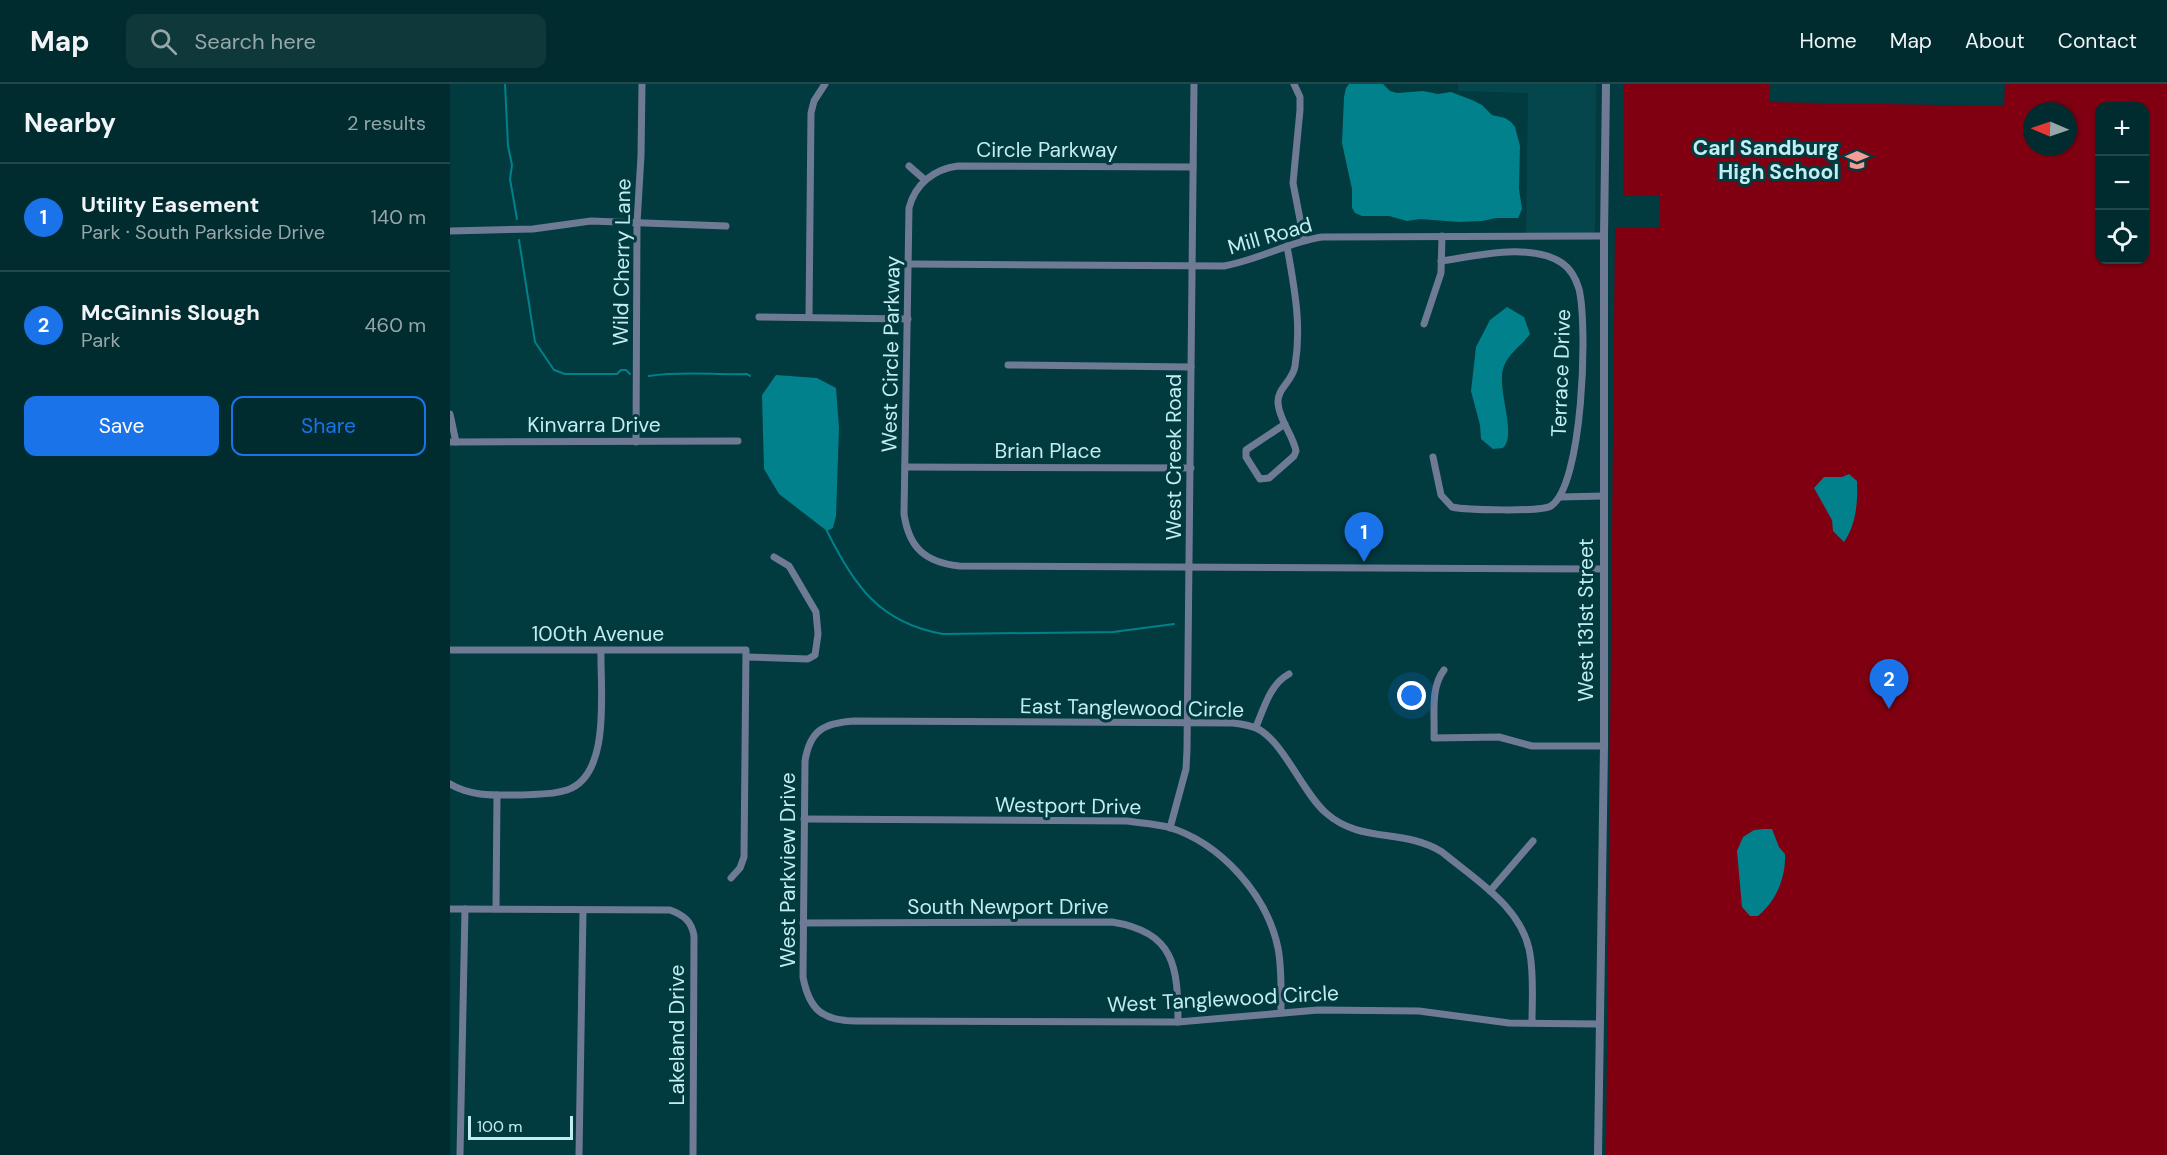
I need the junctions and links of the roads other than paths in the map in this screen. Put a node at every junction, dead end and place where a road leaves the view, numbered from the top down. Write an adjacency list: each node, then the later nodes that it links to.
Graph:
1 (642, 84): 9 (street, Wild Cherry Lane)
2 (825, 84): 20 (street)
3 (1194, 84): 7 (street, West Creek Road)
4 (1294, 84): 14 (street)
5 (1606, 84): 13 (street, West 131st Street)
6 (909, 166): 8 (street)
7 (1193, 167): 8 (street, Circle Parkway); 18 (street, West Creek Road)
8 (925, 180): 17 (street, West Circle Parkway)
9 (638, 223): 10 (street); 11 (street); 29 (street, Wild Cherry Lane)
10 (726, 225)
11 (450, 231)
12 (1442, 236): 13 (street, Mill Road); 14 (street, Mill Road); 16 (street)
13 (1604, 236): 33 (street, West 131st Street)
14 (1304, 240): 15 (street, Mill Road)
15 (1287, 246): 18 (street, Mill Road); 26 (street)
16 (1441, 261): 22 (street); 34 (street, Terrace Drive)
17 (909, 264): 18 (street, Mill Road); 21 (street, West Circle Parkway)
18 (1192, 266): 24 (street, West Creek Road)
19 (759, 317): 20 (street)
20 (809, 317): 21 (street)
21 (908, 319): 31 (street, West Circle Parkway)
22 (1424, 324)
23 (1008, 365): 24 (street)
24 (1191, 367): 32 (street, West Creek Road)
25 (450, 414): 28 (street)
26 (1285, 424): 26 (street)
27 (738, 441): 29 (street, Kinvarra Drive)
28 (453, 442): 29 (street, Kinvarra Drive)
29 (636, 442)
30 (1433, 457): 34 (street)
31 (906, 466): 32 (street, Brian Place); 36 (street, West Circle Parkway)
32 (1191, 468): 36 (street, West Creek Road)
33 (1604, 496): 34 (street); 37 (street, West 131st Street)
34 (1560, 497)
35 (774, 557): 40 (street, 100th Avenue)
36 (1189, 566): 37 (street); 43 (street, West Creek Road)
37 (1604, 569): 46 (street, West 131st Street)
38 (450, 650): 39 (street, 100th Avenue)
39 (600, 651): 40 (street, 100th Avenue); 48 (street)
40 (747, 654): 52 (street)
41 (1444, 670): 46 (street)
42 (1289, 674): 44 (street)
43 (1188, 723): 44 (street, East Tanglewood Circle); 45 (street, East Tanglewood Circle); 50 (street, West Creek Road)
44 (1256, 727): 53 (street, East Tanglewood Circle)
45 (817, 731): 49 (street, West Parkview Drive)
46 (1604, 746): 63 (street, West 131st Street)
47 (450, 784): 48 (street)
48 (497, 795): 56 (street)
49 (804, 819): 50 (street, Westport Drive); 58 (street, West Parkview Drive)
50 (1170, 828): 60 (street, Westport Drive)
51 (1533, 841): 53 (street)
52 (731, 878)
53 (1490, 891): 62 (street, East Tanglewood Circle)
54 (450, 909): 55 (street)
55 (465, 909): 56 (street); 64 (street)
56 (496, 909): 57 (street)
57 (583, 911): 65 (street); 66 (street, Lakeland Drive)
58 (803, 923): 59 (street, West Parkview Drive); 61 (street, South Newport Drive)
59 (815, 1008): 61 (street, West Tanglewood Circle)
60 (1281, 1012): 61 (street, West Tanglewood Circle); 62 (street, West Tanglewood Circle)
61 (1178, 1022)
62 (1532, 1023): 63 (street, West Tanglewood Circle)
63 (1599, 1024): 67 (street, West 131st Street)
64 (460, 1155)
65 (579, 1155)
66 (693, 1155)
67 (1598, 1155)

